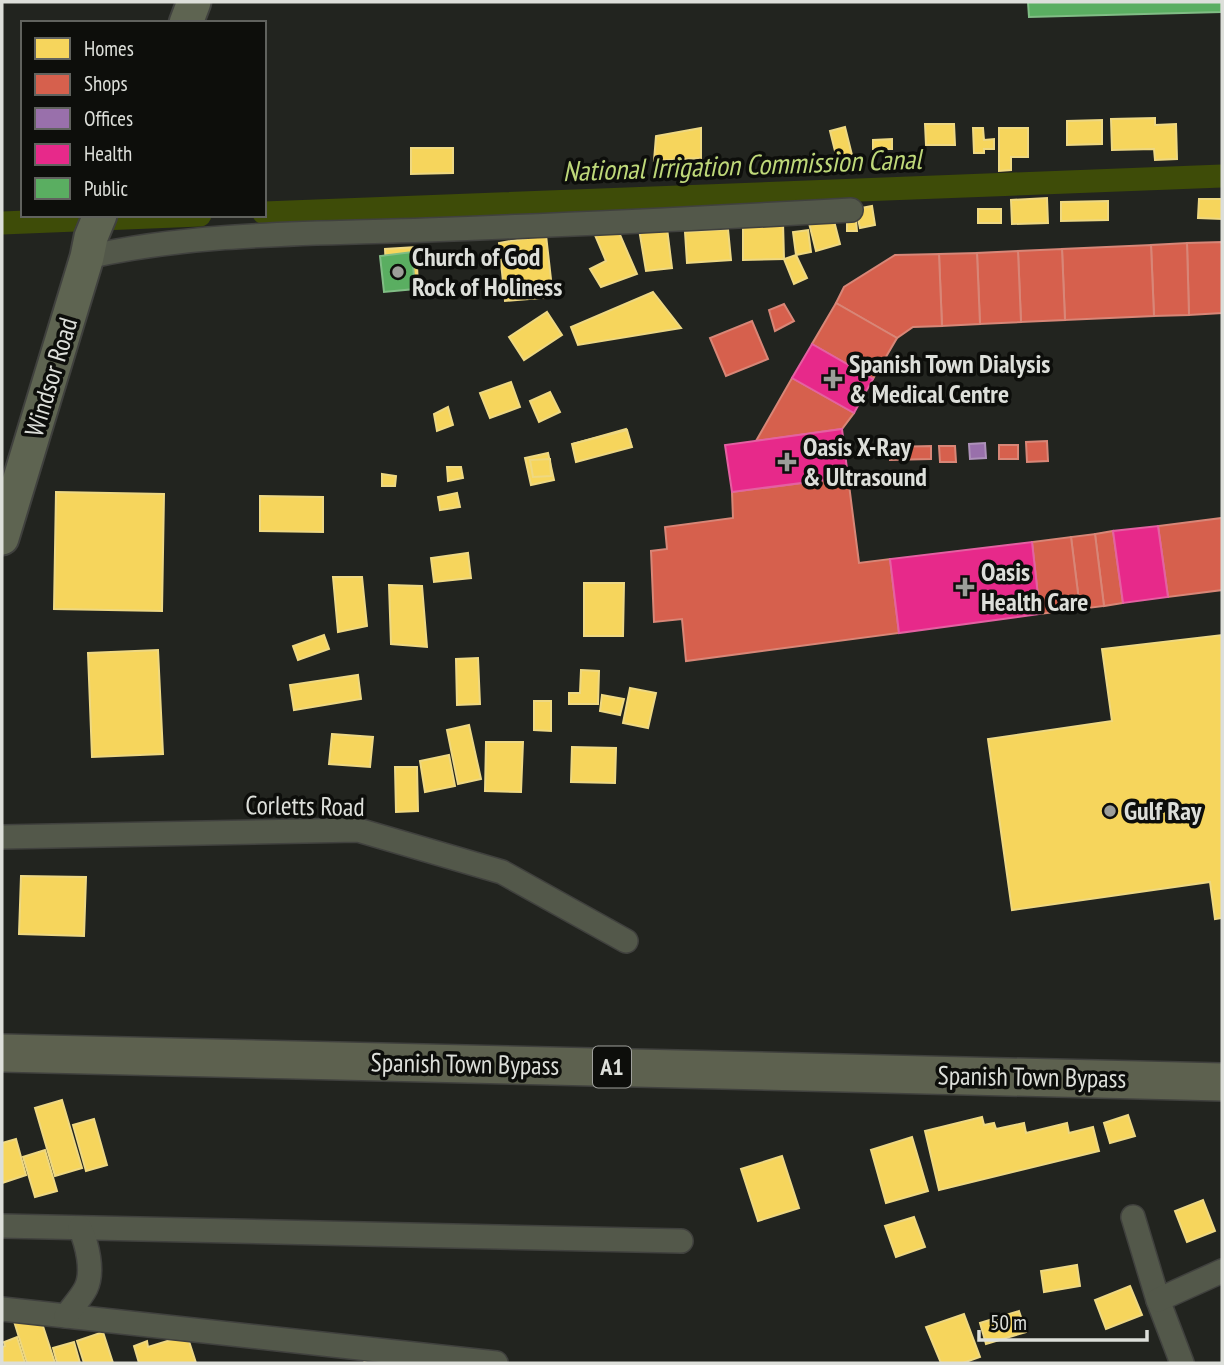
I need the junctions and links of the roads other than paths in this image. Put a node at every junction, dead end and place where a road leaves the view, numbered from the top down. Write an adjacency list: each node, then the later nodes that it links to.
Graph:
1 (194, 2): 2 (main road)
2 (187, 21)
3 (851, 211): 4 (street)
4 (93, 236): 5 (main road, Windsor Road)
5 (2, 538)
6 (2, 837): 7 (street, Corletts Road)
7 (626, 941)
8 (2, 1053): 9 (main road, Spanish Town Bypass / A1)
9 (1222, 1082)
10 (1133, 1217): 15 (street)
11 (2, 1226): 12 (street)
12 (80, 1228): 13 (street); 17 (street)
13 (681, 1241)
14 (1222, 1271): 15 (street)
15 (1158, 1300): 18 (street)
16 (2, 1309): 17 (street)
17 (66, 1316): 19 (street)
18 (1176, 1362)
19 (496, 1363)

